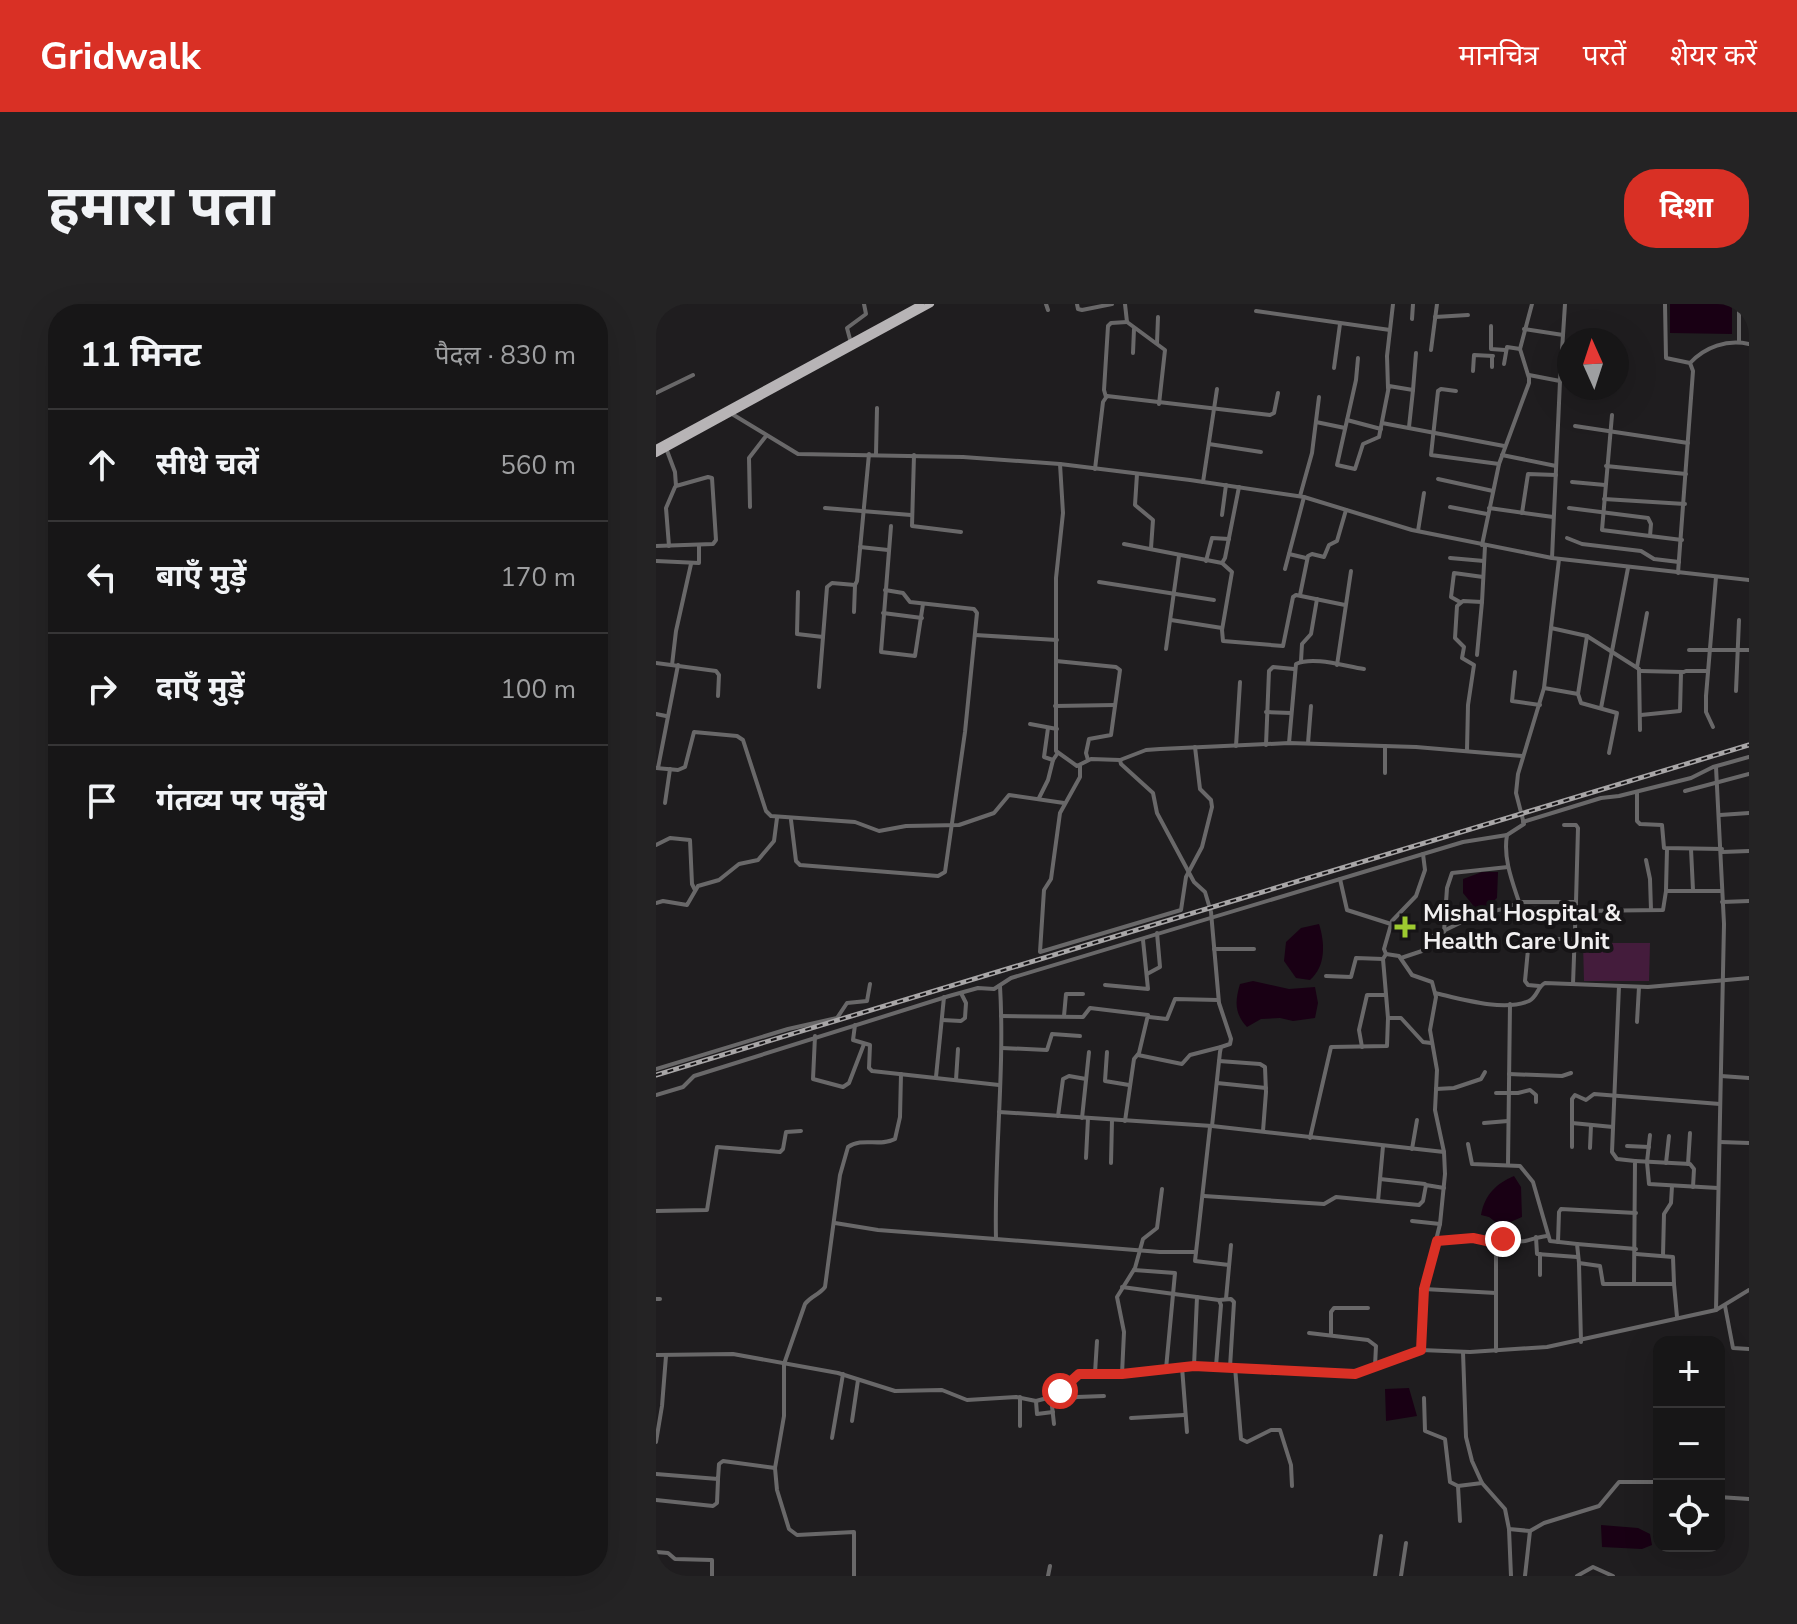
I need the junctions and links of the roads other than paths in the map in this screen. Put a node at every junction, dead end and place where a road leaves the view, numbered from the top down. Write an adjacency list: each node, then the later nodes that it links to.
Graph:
1 (864, 304): 29 (street)
2 (921, 304): 29 (main road)
3 (931, 304): 59 (main road)
4 (1077, 304): 14 (street)
5 (1112, 304): 14 (street)
6 (1125, 304): 20 (street)
7 (1393, 304): 26 (street)
8 (1413, 304): 19 (street)
9 (1437, 304): 18 (street)
10 (1532, 304): 25 (street)
11 (1565, 304): 23 (street)
12 (1665, 304): 39 (street)
13 (1739, 304): 28 (street)
14 (1094, 306)
15 (1256, 311): 21 (street)
16 (1468, 315): 18 (street)
17 (1158, 317): 30 (street)
18 (1435, 317): 33 (street)
19 (1412, 319)
20 (1127, 322): 24 (street); 53 (street)
21 (1340, 324): 26 (street); 42 (street)
22 (1491, 326): 37 (street)
23 (1563, 328)
24 (1134, 329): 30 (street); 35 (street)
25 (1524, 329): 27 (street); 32 (street)
26 (1390, 330): 47 (street)
27 (1557, 334)
28 (1739, 341): 31 (street); 39 (street)
29 (851, 343): 59 (main road)
30 (1157, 343): 56 (street)
31 (1749, 344)
32 (1520, 349): 34 (street); 45 (street)
33 (1431, 350)
34 (1505, 350): 37 (street); 40 (street)
35 (1133, 353)
36 (1416, 353): 49 (street)
37 (1493, 353): 41 (street); 43 (street)
38 (1358, 358): 61 (street)
39 (1690, 363): 71 (street)
40 (1504, 364)
41 (1492, 367)
42 (1334, 368)
43 (1473, 371)
44 (693, 375): 51 (street)
45 (1529, 375): 46 (street); 73 (street)
46 (1557, 378)
47 (1388, 388): 49 (street); 63 (street)
48 (1217, 389): 58 (street)
49 (1413, 390): 65 (street)
50 (1456, 391): 68 (street)
51 (656, 393)
52 (1278, 393): 58 (street)
53 (1106, 397): 56 (street); 85 (street)
54 (1319, 397): 62 (street)
55 (1559, 400): 83 (street)
56 (1159, 404): 58 (street)
57 (877, 408): 78 (street)
58 (1214, 409): 72 (street)
59 (729, 412): 70 (street); 74 (main road); 75 (main road)
60 (1612, 415): 69 (street)
61 (1347, 420): 66 (street); 67 (street)
62 (1316, 422): 66 (street); 98 (street)
63 (1382, 423): 65 (street); 67 (street)
64 (1575, 426): 69 (street)
65 (1409, 427): 68 (street)
66 (1345, 428): 67 (street)
67 (1381, 429)
68 (1432, 431): 73 (street); 82 (street)
69 (1611, 432): 71 (street); 84 (street)
70 (766, 436): 77 (street); 101 (street)
71 (1688, 443): 87 (street)
72 (1209, 444): 76 (street); 90 (street)
73 (1504, 446): 80 (street)
74 (666, 448): 75 (main road); 94 (street)
75 (656, 451)
76 (1261, 452)
77 (869, 454): 78 (street); 106 (street)
78 (876, 454): 79 (street)
79 (914, 455): 81 (street); 110 (street)
80 (1502, 455): 82 (street); 83 (street)
81 (1060, 464): 85 (street); 170 (street)
82 (1499, 464): 96 (street)
83 (1556, 466): 88 (street)
84 (1606, 466): 87 (street); 93 (street)
85 (1095, 469): 86 (street)
86 (1137, 474): 90 (street); 126 (street)
87 (1686, 474): 100 (street)
88 (1556, 475): 109 (street); 112 (street)
89 (1438, 479): 96 (street)
90 (1203, 482): 92 (street)
91 (1572, 482): 93 (street)
92 (1226, 485): 95 (street); 111 (street)
93 (1605, 485): 99 (street)
94 (676, 486): 121 (street); 124 (street)
95 (1239, 487): 98 (street); 118 (street)
96 (1493, 491): 107 (street)
97 (1424, 493): 114 (street)
98 (1302, 496): 105 (street); 128 (street)
99 (1604, 499): 100 (street); 108 (street)
100 (1685, 504): 119 (street)
101 (750, 507)
102 (1450, 507): 107 (street)
103 (825, 508): 106 (street)
104 (1569, 508): 108 (street)
105 (1346, 510): 114 (street); 132 (street)
106 (863, 511): 110 (street); 125 (street)
107 (1488, 511): 109 (street); 122 (street)
108 (1603, 512): 116 (street); 116 (street)
109 (1522, 513): 112 (street)
110 (911, 515): 115 (street)
111 (1222, 515)
112 (1553, 517): 131 (street)
113 (891, 526): 127 (street)
114 (1418, 531): 122 (street)
115 (961, 532)
116 (1650, 536): 119 (street)
117 (1567, 538): 137 (street)
118 (1229, 539): 135 (street); 138 (street)
119 (1682, 540): 137 (street)
120 (1124, 544): 126 (street)
121 (699, 545): 124 (street); 139 (street)
122 (1483, 545): 131 (street); 136 (street)
123 (656, 546): 124 (street)
124 (669, 546)
125 (860, 547): 127 (street); 148 (street)
126 (1151, 548): 129 (street)
127 (888, 550): 149 (street)
128 (1289, 554): 132 (street); 141 (street)
129 (1179, 555): 135 (street); 151 (street)
130 (1450, 558): 136 (street)
131 (1552, 558): 133 (street)
132 (1307, 559): 152 (street)
133 (1559, 559): 140 (street); 166 (street)
134 (656, 561): 139 (street)
135 (1206, 561): 138 (street)
136 (1484, 561): 144 (street)
137 (1679, 562): 143 (street)
138 (1222, 563): 165 (street)
139 (691, 564): 181 (street)
140 (1628, 568): 143 (street); 172 (street)
141 (1285, 569)
142 (1351, 571): 158 (street)
143 (1678, 573): 145 (street)
144 (1483, 577): 155 (street); 156 (street)
145 (1716, 577): 146 (street); 176 (street)
146 (1749, 580)
147 (1099, 582): 151 (street)
148 (855, 585): 159 (street); 169 (street)
149 (885, 590): 157 (street); 160 (street)
150 (798, 592): 169 (street)
151 (1175, 594): 154 (street); 163 (street)
152 (1300, 595): 153 (street); 165 (street)
153 (1317, 599): 158 (street); 179 (street)
154 (1214, 600)
155 (1460, 602): 156 (street); 216 (street)
156 (1482, 602): 177 (street)
157 (923, 604): 162 (street); 167 (street)
158 (1345, 605): 182 (street)
159 (854, 612)
160 (883, 613): 162 (street); 162 (street)
161 (1647, 613): 185 (street)
162 (922, 618)
163 (1171, 620): 165 (street); 171 (street)
164 (1739, 620): 174 (street)
165 (1222, 628)
166 (1551, 628): 168 (street); 191 (street)
167 (975, 635): 170 (street); 242 (street)
168 (1587, 636): 172 (street); 193 (street)
169 (823, 637): 190 (street)
170 (1057, 640): 178 (street)
171 (1166, 649)
172 (1612, 650): 185 (street); 199 (street)
173 (1689, 650): 176 (street)
174 (1737, 650): 175 (street); 176 (street); 192 (street)
175 (1749, 650)
176 (1708, 651): 186 (street)
177 (1477, 655)
178 (1056, 661): 195 (street); 197 (street)
179 (1301, 661): 182 (street); 183 (street)
180 (656, 663): 181 (street)
181 (675, 665): 194 (street); 204 (street)
182 (1337, 665): 184 (street)
183 (1294, 669): 200 (street); 201 (street)
184 (1364, 669)
185 (1639, 669): 188 (street); 203 (street)
186 (1707, 671): 188 (street); 206 (street)
187 (1515, 672): 196 (street)
188 (1683, 672): 203 (street)
189 (1240, 682): 213 (street)
190 (819, 687)
191 (1544, 688): 193 (street); 196 (street)
192 (1736, 691)
193 (1578, 694): 199 (street)
194 (718, 696)
195 (1115, 705): 197 (street); 222 (street)
196 (1540, 705): 219 (street)
197 (1055, 706): 208 (street)
198 (1311, 706): 211 (street)
199 (1601, 708): 217 (street)
200 (1266, 712): 201 (street); 212 (street)
201 (1291, 713): 210 (street)
202 (656, 714): 204 (street)
203 (1641, 715): 209 (street)
204 (666, 716): 226 (street)
205 (1030, 724): 207 (street)
206 (1713, 727)
207 (1048, 728): 208 (street); 221 (street)
208 (1057, 729): 218 (street)
209 (1640, 730)
210 (1289, 743): 211 (street); 212 (street)
211 (1308, 744): 214 (street)
212 (1266, 745): 213 (street)
213 (1236, 746): 215 (street)
214 (1385, 746): 216 (street); 228 (street)
215 (1195, 747): 223 (street); 252 (street)
216 (1467, 750): 219 (street)
217 (1609, 753)
218 (1057, 754): 221 (street); 224 (street)
219 (1522, 756): 240 (street)
220 (1749, 758): 225 (street)
221 (1053, 760): 233 (street)
222 (1088, 760): 223 (street); 224 (street)
223 (1120, 760): 252 (street)
224 (1080, 766): 235 (street)
225 (1716, 767): 230 (street); 232 (street)
226 (657, 768): 227 (street)
227 (670, 769): 234 (street); 238 (street)
228 (1385, 773)
229 (1749, 774): 230 (street)
230 (1718, 784): 231 (street); 237 (street)
231 (1685, 791)
232 (1637, 792): 240 (street); 245 (street)
233 (1039, 798): 235 (street); 242 (street)
234 (665, 803)
235 (1064, 803): 252 (street)
236 (1749, 813): 237 (street)
237 (1720, 815): 247 (street)
238 (777, 818): 239 (street); 254 (street)
239 (791, 820): 242 (street); 242 (street)
240 (1523, 822): 243 (street)
241 (1564, 825): 260 (street)
242 (951, 826)
243 (1507, 835): 249 (street); 251 (street)
244 (656, 845): 254 (street)
245 (1667, 849): 246 (street); 255 (street)
246 (1691, 849): 247 (street); 256 (street)
247 (1722, 850): 248 (street); 257 (street)
248 (1749, 851)
249 (1423, 854): 253 (street); 266 (street)
250 (1646, 860): 263 (street)
251 (1508, 867): 259 (street); 267 (street)
252 (1188, 872): 265 (street)
253 (1340, 879): 265 (street); 266 (street)
254 (695, 890): 262 (street)
255 (1666, 891): 256 (street); 263 (street)
256 (1693, 891): 257 (street)
257 (1722, 891): 261 (street)
258 (1749, 901): 261 (street)
259 (1519, 902): 260 (street); 267 (street)
260 (1576, 902): 264 (street)
261 (1722, 902): 277 (street)
262 (656, 903)
263 (1651, 910): 264 (street)
264 (1577, 911): 270 (street)
265 (1210, 916): 268 (street); 271 (street)
266 (1391, 924): 273 (street)
267 (1444, 932): 274 (street)
268 (1157, 933): 269 (street); 275 (street)
269 (1143, 939): 275 (street); 282 (street)
270 (1575, 939): 280 (street); 283 (street)
271 (1214, 949): 272 (street); 291 (street)
272 (1254, 949)
273 (1385, 956): 274 (street); 276 (street); 289 (street)
274 (1401, 958): 287 (street)
275 (1147, 974): 281 (street)
276 (1326, 976)
277 (1723, 978): 278 (street); 285 (street); 317 (street)
278 (1749, 978)
279 (870, 984): 312 (street)
280 (1573, 984): 283 (street); 284 (street)
281 (1105, 985)
282 (1000, 986): 286 (street); 293 (street)
283 (1539, 986): 292 (street)
284 (1619, 986): 285 (street); 330 (street)
285 (1639, 987): 298 (street)
286 (961, 993): 290 (street); 297 (street)
287 (1435, 993): 292 (street); 302 (street)
288 (1083, 994): 294 (street)
289 (1386, 995): 296 (street); 305 (street)
290 (944, 997): 297 (street); 299 (street)
291 (1218, 1000): 295 (street); 304 (street)
292 (1510, 1004): 316 (street)
293 (1001, 1016): 294 (street); 306 (street)
294 (1064, 1016): 295 (street)
295 (1149, 1017): 310 (street)
296 (1388, 1018): 302 (street); 305 (street)
297 (942, 1020): 318 (street)
298 (1637, 1022)
299 (856, 1024): 300 (street); 303 (street)
300 (815, 1036): 303 (street); 329 (street)
301 (1080, 1036): 306 (street)
302 (1431, 1043): 326 (street)
303 (864, 1044): 315 (street)
304 (1221, 1047): 310 (street); 311 (street)
305 (1362, 1047): 350 (street)
306 (1002, 1048): 323 (street)
307 (958, 1049): 321 (street)
308 (1089, 1052): 320 (street)
309 (1107, 1052): 324 (street)
310 (1138, 1055): 324 (street)
311 (1219, 1061): 322 (street); 325 (street)
312 (656, 1069)
313 (1485, 1072): 326 (street)
314 (1571, 1073): 316 (street)
315 (901, 1074): 318 (street); 380 (street)
316 (1509, 1074): 328 (street)
317 (1721, 1076): 319 (street); 332 (street)
318 (936, 1077): 321 (street)
319 (1749, 1078)
320 (1086, 1079): 334 (street); 335 (street)
321 (956, 1080): 323 (street)
322 (1217, 1083): 325 (street); 343 (street)
323 (999, 1085): 333 (street)
324 (1130, 1085): 338 (street)
325 (1266, 1088): 346 (street)
326 (1436, 1089): 360 (street)
327 (1496, 1093): 328 (street)
328 (1509, 1093): 331 (street); 339 (street)
329 (656, 1095)
330 (1614, 1097): 332 (street); 341 (street); 344 (street)
331 (1536, 1102)
332 (1720, 1104): 351 (street)
333 (999, 1112): 334 (street); 384 (street)
334 (1058, 1116): 335 (street)
335 (1085, 1118): 336 (street); 361 (street)
336 (1112, 1120): 338 (street); 364 (street)
337 (1417, 1120): 359 (street)
338 (1125, 1121): 343 (street)
339 (1508, 1121): 340 (street); 367 (street)
340 (1484, 1123)
341 (1572, 1123): 342 (street); 356 (street)
342 (1591, 1125): 344 (street); 358 (street)
343 (1211, 1126): 346 (street); 375 (street)
344 (1614, 1127): 362 (street)
345 (801, 1131): 377 (street)
346 (1263, 1131): 350 (street)
347 (1690, 1133): 366 (street)
348 (1650, 1135): 357 (street)
349 (1669, 1136): 365 (street)
350 (1310, 1138): 354 (street)
351 (1720, 1142): 352 (street); 373 (street)
352 (1749, 1143)
353 (1468, 1144): 367 (street)
354 (1383, 1146): 359 (street); 368 (street)
355 (1627, 1146): 357 (street)
356 (1572, 1147)
357 (1649, 1147): 363 (street)
358 (1590, 1148)
359 (1412, 1149): 360 (street)
360 (1444, 1152): 372 (street)
361 (1086, 1158)
362 (1635, 1161): 363 (street); 378 (street)
363 (1647, 1162): 365 (street); 370 (street)
364 (1111, 1163)
365 (1666, 1163): 366 (street)
366 (1688, 1164): 371 (street)
367 (1508, 1166): 382 (street)
368 (1380, 1179): 369 (street); 376 (street)
369 (1426, 1185): 372 (street); 376 (street)
370 (1672, 1186): 371 (street); 394 (street)
371 (1693, 1187): 373 (street)
372 (1444, 1188): 381 (street)
373 (1718, 1188): 410 (street)
374 (1162, 1189): 390 (street)
375 (1204, 1196): 376 (street); 391 (street)
376 (1378, 1201)
377 (656, 1211)
378 (1636, 1213): 386 (street); 392 (street)
379 (1412, 1221): 381 (street)
380 (835, 1223): 384 (street); 422 (street)
381 (1440, 1224): 385 (street)
382 (1547, 1236): 383 (street); 386 (street)
383 (1536, 1237): 387 (street); 393 (street)
384 (996, 1239): 390 (street)
385 (1437, 1241): 387 (street); 402 (street)
386 (1558, 1242): 388 (street)
387 (1496, 1243): 405 (street)
388 (1577, 1244): 392 (street); 395 (street)
389 (1231, 1245): 396 (street)
390 (1139, 1250): 391 (street); 397 (street)
391 (1196, 1252): 396 (street)
392 (1636, 1252): 394 (street); 399 (street)
393 (1540, 1254): 395 (street); 398 (street)
394 (1663, 1255): 400 (street)
395 (1578, 1260): 399 (street); 415 (street)
396 (1229, 1265): 407 (street)
397 (1134, 1270): 401 (street); 404 (street)
398 (1540, 1275)
399 (1634, 1284): 400 (street)
400 (1674, 1284): 411 (street)
401 (1122, 1287): 404 (street); 431 (street)
402 (1424, 1289): 405 (street); 417 (street)
403 (1749, 1290): 408 (street)
404 (1171, 1293): 406 (street); 428 (street)
405 (1496, 1293): 418 (street)
406 (1197, 1296): 407 (street); 423 (street)
407 (1222, 1300): 424 (street); 426 (street)
408 (1725, 1306): 410 (street); 416 (street)
409 (1368, 1308): 413 (street)
410 (1716, 1310): 411 (street)
411 (1677, 1318): 415 (street)
412 (1309, 1333): 413 (street)
413 (1331, 1334): 427 (street)
414 (1097, 1341): 429 (street)
415 (1581, 1342): 418 (street)
416 (1749, 1349)
417 (1421, 1350): 419 (street); 427 (street)
418 (1496, 1351): 419 (street)
419 (1463, 1352): 452 (street)
420 (656, 1355): 421 (street)
421 (666, 1356): 422 (street); 447 (street)
422 (784, 1364): 430 (street); 448 (street)
423 (1194, 1366): 424 (street); 425 (street)
424 (1216, 1366): 426 (street)
425 (1182, 1367): 428 (street); 440 (street)
426 (1232, 1367): 427 (street); 453 (street)
427 (1375, 1367)
428 (1166, 1369): 431 (street)
429 (1095, 1373): 431 (street); 435 (street)
430 (843, 1374): 432 (street); 446 (street)
431 (1122, 1374)
432 (858, 1379): 434 (street); 442 (street)
433 (1104, 1396): 438 (street)
434 (1020, 1397): 437 (street); 444 (street)
435 (1051, 1397): 437 (street); 438 (street)
436 (1424, 1398): 454 (street)
437 (1036, 1401): 439 (street)
438 (1052, 1404): 439 (street)
439 (1053, 1412): 443 (street)
440 (1184, 1415): 441 (street); 445 (street)
441 (1131, 1418)
442 (852, 1421)
443 (1054, 1424)
444 (1020, 1426)
445 (1187, 1432)
446 (832, 1438)
447 (656, 1442)
448 (775, 1468): 450 (street); 466 (street)
449 (656, 1474): 450 (street)
450 (718, 1479): 457 (street)
451 (1653, 1482): 460 (street)
452 (1482, 1483): 454 (street); 459 (street)
453 (1292, 1486)
454 (1458, 1486): 458 (street)
455 (1725, 1497): 456 (street)
456 (1749, 1499)
457 (656, 1500)
458 (1460, 1521)
459 (1509, 1529): 460 (street); 470 (street)
460 (1530, 1531): 471 (street)
461 (1381, 1536): 468 (street)
462 (1406, 1543): 469 (street)
463 (656, 1552): 465 (street)
464 (1050, 1566): 467 (street)
465 (712, 1576)
466 (854, 1576)
467 (1048, 1576)
468 (1375, 1576)
469 (1401, 1576)
470 (1511, 1576)
471 (1525, 1576)
472 (1577, 1576): 473 (street)
473 (1613, 1576)

